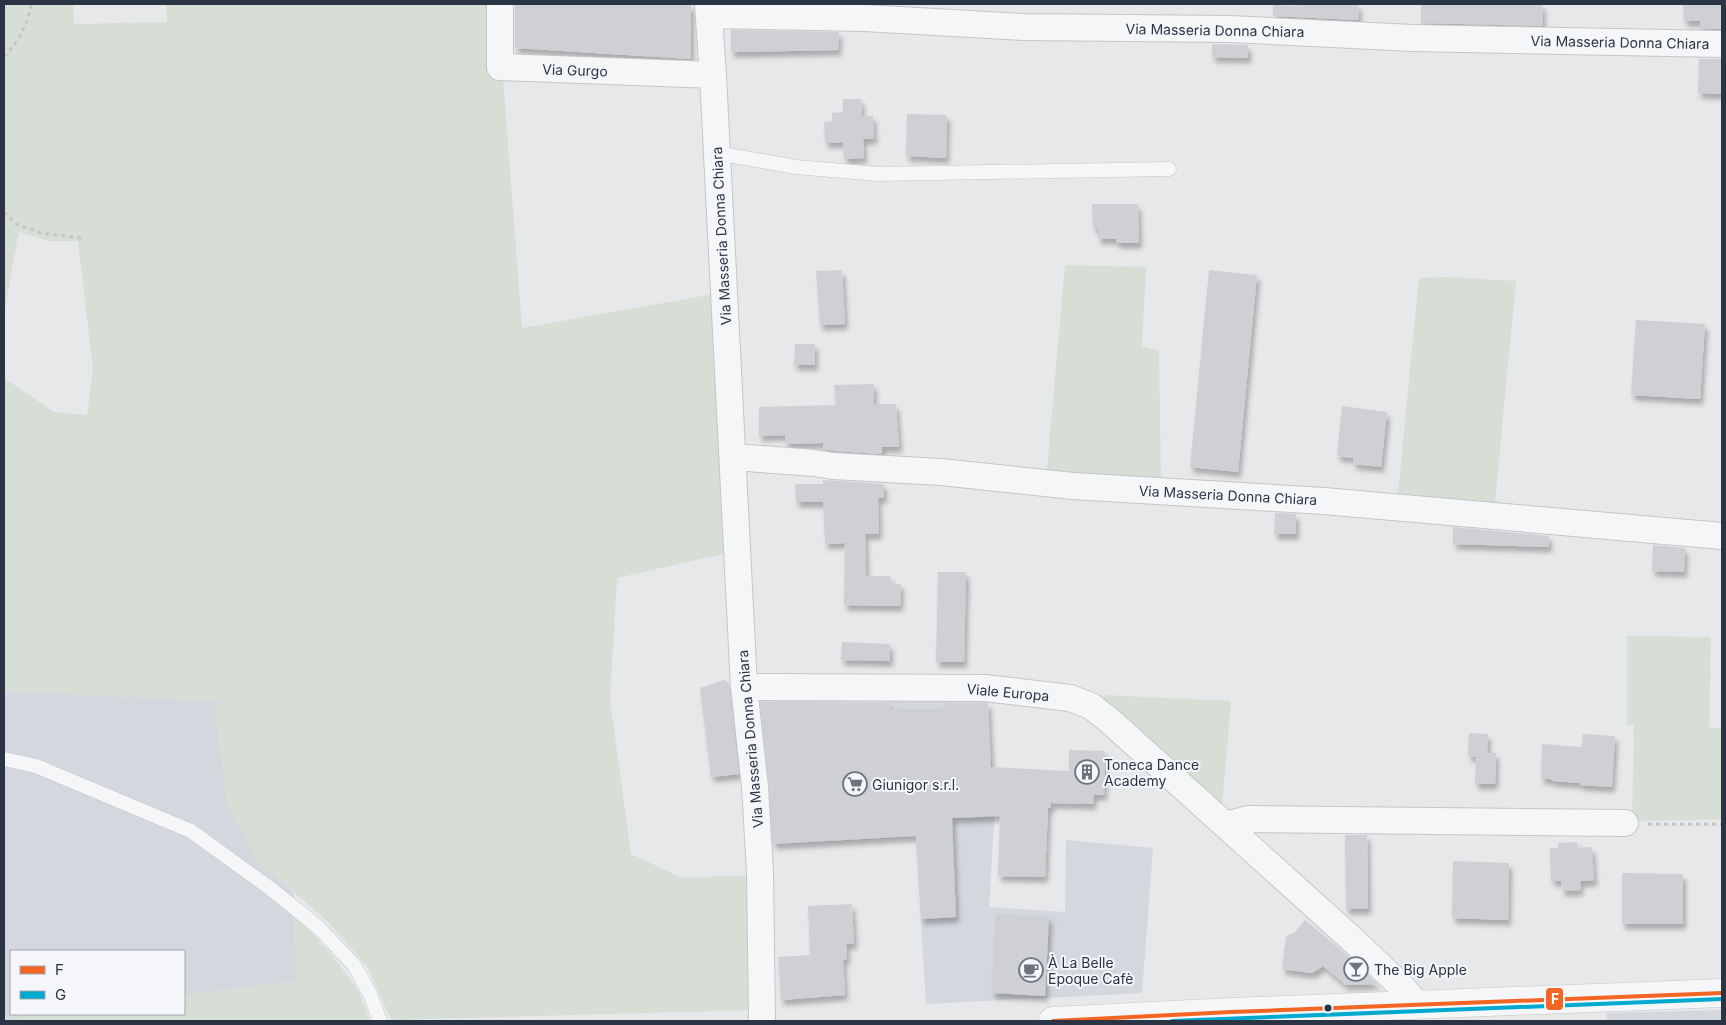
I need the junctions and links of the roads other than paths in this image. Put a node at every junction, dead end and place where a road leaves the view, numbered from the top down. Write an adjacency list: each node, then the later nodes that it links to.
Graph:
1 (500, 4): 4 (street, Via Gurgo)
2 (708, 9): 3 (street, Via Masseria Donna Chiara); 4 (street, Via Masseria Donna Chiara)
3 (1722, 44)
4 (713, 75): 5 (street, Via Masseria Donna Chiara)
5 (717, 153): 6 (lane); 7 (street, Via Masseria Donna Chiara)
6 (1169, 170)
7 (733, 457): 8 (street, Via Masseria Donna Chiara); 9 (street, Via Masseria Donna Chiara)
8 (1722, 536)
9 (744, 687): 12 (street, Viale Europa); 16 (street, Via Masseria Donna Chiara)
10 (4, 759): 15 (lane)
11 (1625, 823): 12 (street)
12 (1226, 825): 14 (street, Viale Europa)
13 (1722, 992): 14 (street)
14 (1418, 1005): 17 (street)
15 (380, 1021)
16 (762, 1021)
17 (1052, 1021)

